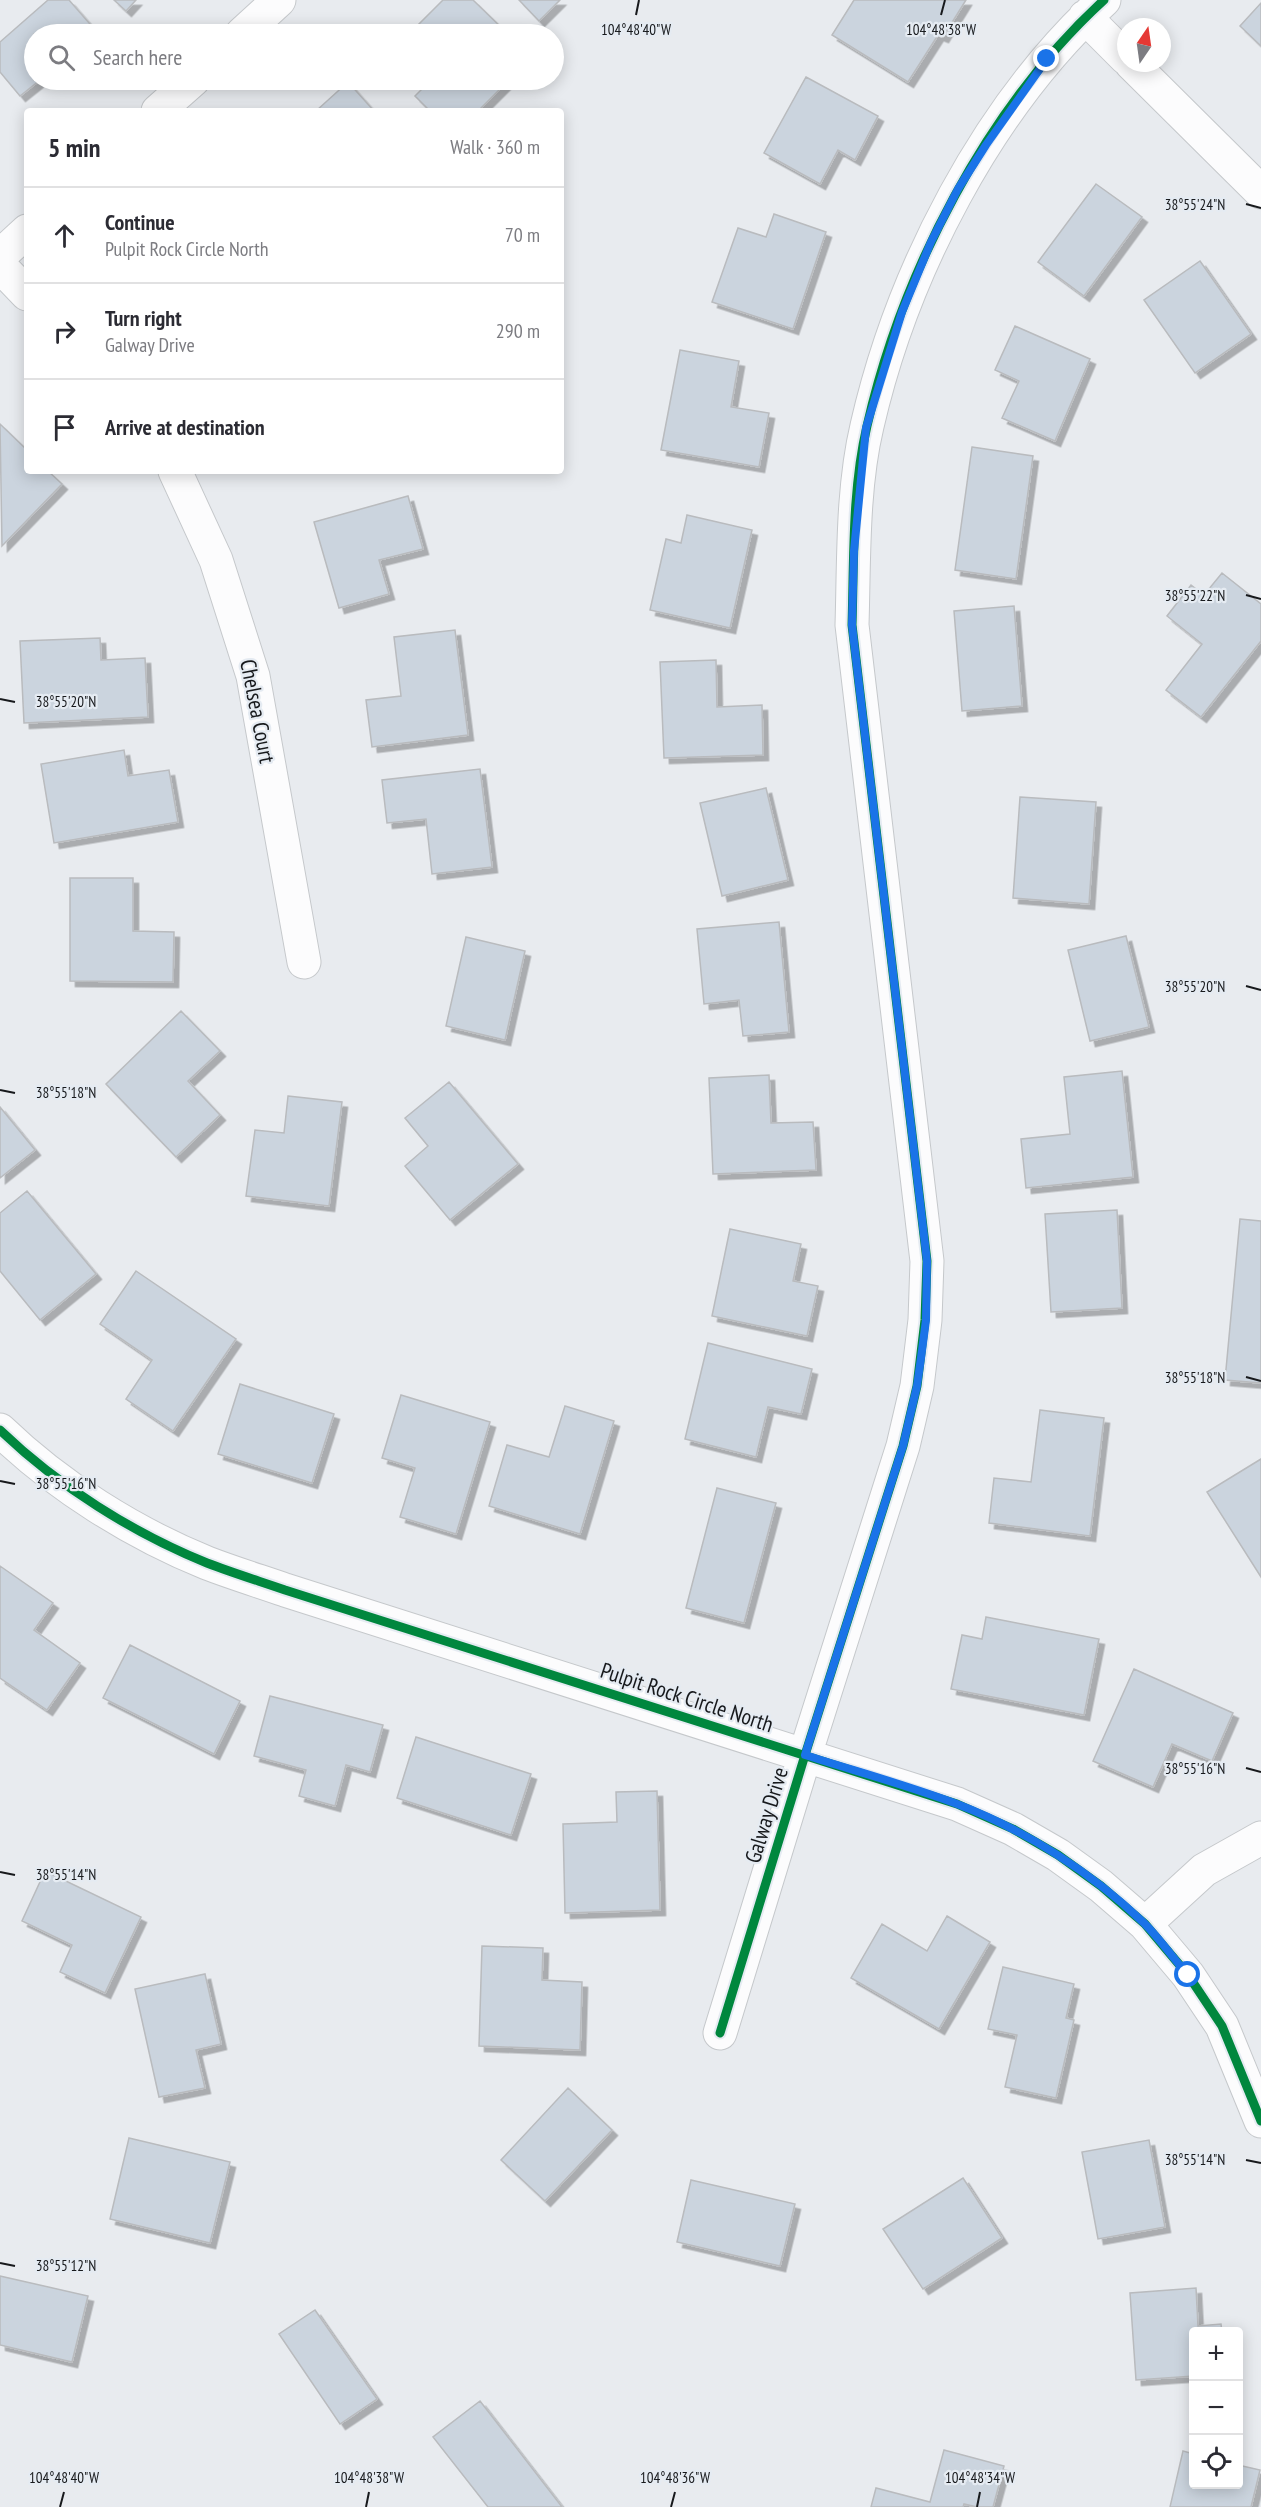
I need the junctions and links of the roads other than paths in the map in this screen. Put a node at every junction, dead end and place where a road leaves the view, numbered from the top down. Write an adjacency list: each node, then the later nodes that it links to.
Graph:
1 (279, 0): 3 (street)
2 (1094, 9): 4 (street); 16 (street, Galway Drive)
3 (253, 24)
4 (1117, 44)
5 (1140, 72): 8 (street)
6 (182, 90): 7 (street)
7 (161, 108)
8 (1261, 192)
9 (24, 234): 10 (street)
10 (0, 256)
11 (0, 266): 12 (street)
12 (24, 291)
13 (176, 474): 14 (street, Chelsea Court)
14 (304, 962)
15 (0, 1430): 16 (street, Pulpit Rock Circle North)
16 (805, 1755): 18 (street, Pulpit Rock Circle North); 19 (street, Galway Drive)
17 (1261, 1838): 18 (street)
18 (1145, 1924): 20 (street, Pulpit Rock Circle North)
19 (720, 2033)
20 (1261, 2121)

